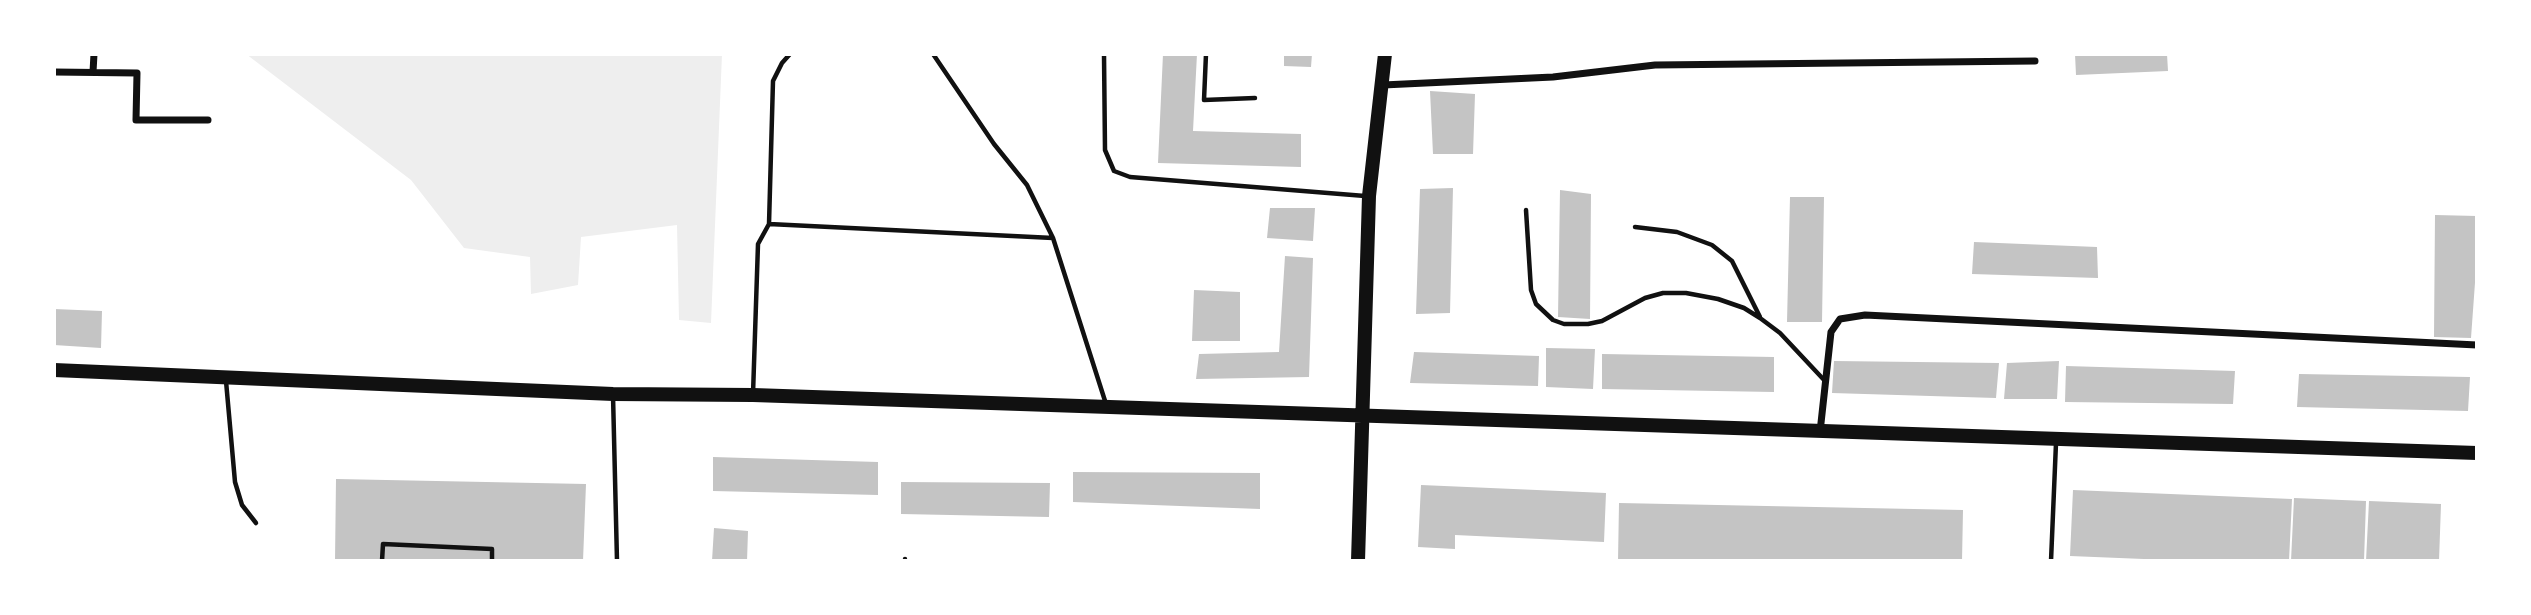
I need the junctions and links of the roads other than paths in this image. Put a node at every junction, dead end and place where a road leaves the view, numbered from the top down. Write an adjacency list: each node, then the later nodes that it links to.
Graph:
1 (94, 54): 9 (street)
2 (790, 54): 15 (lane)
3 (933, 54): 17 (lane)
4 (1104, 54): 13 (lane)
5 (1206, 54): 11 (lane)
6 (1385, 54): 10 (main road)
7 (2035, 61): 10 (street)
8 (54, 72): 9 (street)
9 (93, 72): 12 (street)
10 (1383, 85): 13 (main road)
11 (1255, 98)
12 (208, 120)
13 (1369, 196): 26 (main road)
14 (1526, 210): 18 (lane)
15 (769, 225): 17 (lane); 24 (lane)
16 (1635, 227): 18 (lane)
17 (1052, 238): 25 (lane)
18 (1760, 318): 22 (lane)
19 (2477, 345): 22 (street)
20 (54, 370): 21 (main road)
21 (225, 376): 23 (main road); 30 (lane)
22 (1825, 382): 27 (street)
23 (613, 394): 24 (main road); 33 (lane)
24 (753, 395): 25 (main road)
25 (1107, 408): 26 (main road)
26 (1363, 417): 27 (main road); 34 (main road)
27 (1820, 432): 28 (main road)
28 (2056, 439): 29 (main road); 35 (lane)
29 (2477, 453)
30 (257, 523)
31 (382, 561): 32 (lane)
32 (492, 561)
33 (617, 561)
34 (1358, 561)
35 (2051, 561)

